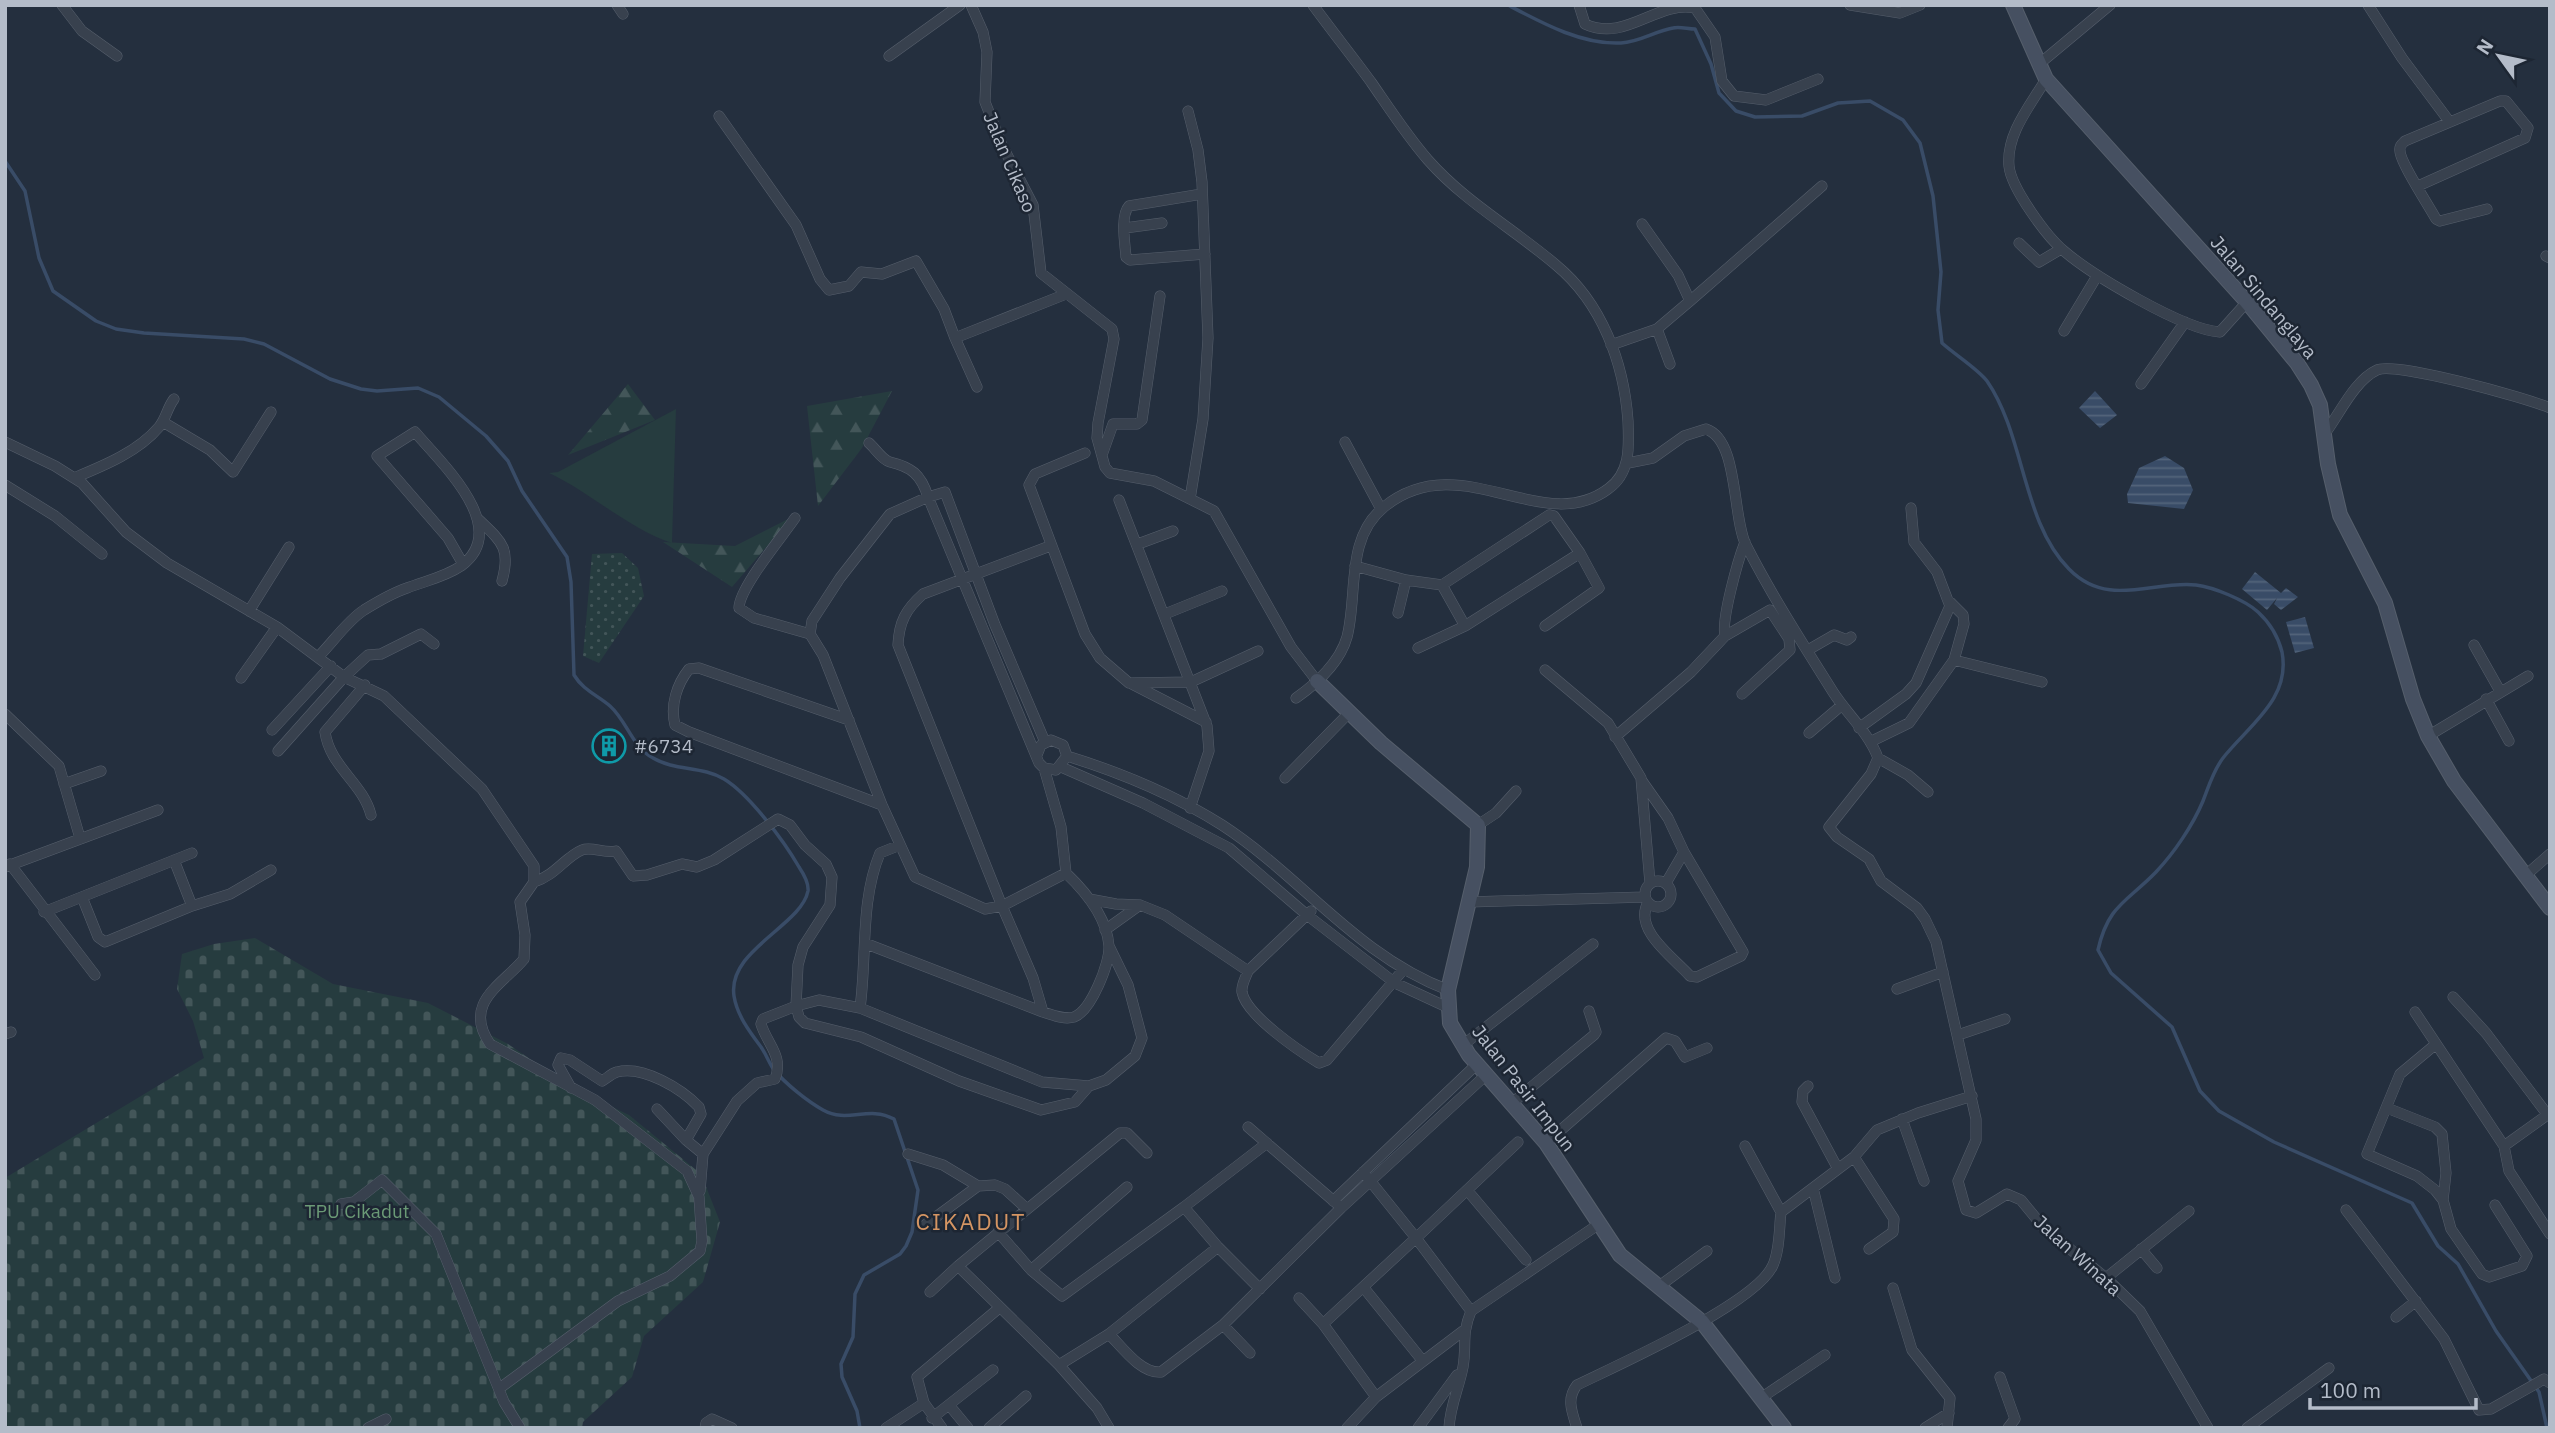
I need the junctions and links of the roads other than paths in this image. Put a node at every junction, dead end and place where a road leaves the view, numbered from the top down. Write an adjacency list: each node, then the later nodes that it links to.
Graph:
1 (62, 5): 11 (street)
2 (960, 5): 12 (street)
3 (971, 5): 30 (street, Jalan Cikaso)
4 (1313, 5): 38 (street)
5 (1579, 5): 14 (street)
6 (1850, 5): 7 (street)
7 (1920, 5)
8 (2013, 5): 13 (street, Jalan Sindanglaya)
9 (2110, 5): 13 (street)
10 (2368, 5): 18 (street)
11 (117, 56)
12 (889, 56)
13 (2038, 65): 15 (street, Jalan Sindanglaya)
14 (1818, 79)
15 (2046, 79): 27 (street); 33 (street, Jalan Sindanglaya)
16 (1188, 111): 21 (street)
17 (719, 116): 37 (street)
18 (2449, 121): 20 (street); 20 (street)
19 (1822, 186): 32 (street)
20 (2418, 186): 22 (street)
21 (1202, 194): 25 (street); 28 (street)
22 (2487, 209)
23 (1162, 223): 25 (street)
24 (1642, 224): 32 (street)
25 (1125, 228): 28 (street)
26 (2018, 243): 27 (street)
27 (2061, 249): 29 (street)
28 (1205, 254): 57 (street)
29 (2097, 276): 34 (street); 36 (street)
30 (1066, 294): 37 (street); 51 (street, Jalan Cikaso)
31 (1160, 296): 51 (street)
32 (1690, 301): 35 (street)
33 (2247, 302): 34 (street); 46 (street, Jalan Sindanglaya)
34 (2185, 322): 40 (street)
35 (1657, 329): 38 (street); 39 (street)
36 (2064, 331)
37 (955, 338): 41 (street)
38 (1611, 345): 52 (street)
39 (1670, 364)
40 (2141, 384)
41 (977, 387)
42 (174, 399): 45 (street)
43 (2550, 408): 46 (street)
44 (271, 412): 45 (street)
45 (163, 422): 53 (street)
46 (2326, 432): 118 (street, Jalan Sindanglaya)
47 (5, 442): 53 (street)
48 (1345, 442): 59 (street)
49 (870, 443): 55 (street)
50 (1085, 453): 67 (street)
51 (1101, 459): 57 (street)
52 (1628, 463): 59 (street); 65 (street)
53 (74, 478): 80 (street)
54 (5, 485): 70 (street)
55 (928, 497): 73 (street); 74 (street); 86 (street)
56 (1119, 499): 66 (street)
57 (1190, 499): 101 (street)
58 (1911, 508): 79 (street)
59 (1381, 509): 72 (street)
60 (795, 518): 86 (street)
61 (478, 519): 63 (street); 64 (street); 71 (street)
62 (1173, 531): 66 (street)
63 (497, 539): 64 (street); 76 (street)
64 (479, 542): 71 (street)
65 (1745, 542): 87 (street); 92 (street)
66 (1138, 544): 82 (street)
67 (1050, 546): 73 (street); 104 (street)
68 (289, 547): 80 (street)
69 (1580, 553): 77 (street); 83 (street); 84 (street)
70 (102, 554)
71 (463, 565): 94 (street)
72 (1355, 566): 75 (street); 101 (street)
73 (976, 573): 74 (street); 121 (street)
74 (962, 578): 124 (street); 160 (street)
75 (1406, 580): 77 (street); 81 (street)
76 (502, 581)
77 (1441, 585): 83 (street)
78 (1222, 591): 82 (street)
79 (1950, 601): 95 (street); 115 (street)
80 (249, 611): 85 (street)
81 (1398, 613)
82 (1165, 614): 102 (street)
83 (1465, 626): 91 (street)
84 (1545, 626)
85 (277, 628): 94 (street); 100 (street)
86 (810, 634): 113 (street)
87 (1725, 636): 107 (street); 119 (street)
88 (1851, 637): 92 (street)
89 (434, 644): 99 (street)
90 (2474, 645): 106 (street)
91 (1418, 648)
92 (1808, 650): 110 (street)
93 (1258, 651): 102 (street)
94 (319, 656): 96 (street)
95 (1954, 660): 103 (street); 122 (street)
96 (331, 666): 99 (street); 116 (street)
97 (1545, 670): 119 (street)
98 (2528, 676): 106 (street)
99 (344, 677): 105 (street); 123 (street)
100 (241, 678)
101 (1317, 681): 108 (street); 111 (street)
102 (1191, 682): 104 (street); 114 (street)
103 (2042, 682)
104 (1129, 683): 114 (street)
105 (365, 685): 138 (street); 150 (street)
106 (2500, 691): 109 (street)
107 (1742, 694)
108 (1296, 698)
109 (2486, 699): 118 (street); 120 (street)
110 (1842, 705): 115 (street); 117 (street)
111 (1349, 713): 130 (street); 139 (street)
112 (5, 714): 132 (street)
113 (849, 720): 135 (street); 135 (street)
114 (1206, 722): 136 (street)
115 (1858, 728): 122 (street)
116 (272, 730)
117 (1809, 733)
118 (2428, 736): 149 (street, Jalan Sindanglaya)
119 (1615, 737): 131 (street)
120 (2509, 741)
121 (1045, 742): 124 (street); 125 (street)
122 (1870, 742): 126 (street)
123 (278, 751)
124 (1037, 755): 128 (street)
125 (1067, 756): 127 (street); 136 (street)
126 (1878, 758): 134 (street); 170 (street)
127 (1061, 767): 128 (street); 163 (street)
128 (1044, 768): 148 (street)
129 (101, 771): 132 (street)
130 (1285, 778)
131 (1641, 778): 142 (street); 151 (street)
132 (64, 783): 140 (street)
133 (1517, 790): 139 (street)
134 (1927, 792)
135 (882, 805): 141 (street)
136 (1190, 808): 158 (street)
137 (158, 810): 140 (street)
138 (371, 816)
139 (1478, 825): 156 (street, Jalan Pasir Impun)
140 (80, 838): 146 (street)
141 (900, 845): 160 (street); 165 (street)
142 (1684, 852): 152 (street); 155 (street)
143 (192, 853): 145 (street)
144 (2550, 854): 149 (street)
145 (174, 860): 153 (street); 159 (street)
146 (8, 865): 162 (street)
147 (271, 870): 159 (street)
148 (1066, 873): 154 (street); 160 (street)
149 (2526, 875): 161 (street, Jalan Sindanglaya)
150 (534, 882): 176 (street); 190 (street)
151 (1650, 883): 152 (street); 155 (street)
152 (1666, 883): 155 (street)
153 (82, 897): 159 (street); 162 (street)
154 (1089, 899): 157 (street); 164 (street)
155 (1646, 900): 156 (street)
156 (1468, 902): 174 (street, Jalan Pasir Impun)
157 (1140, 905): 164 (street); 169 (street)
158 (1317, 905): 163 (street); 168 (street)
159 (192, 906)
160 (1002, 906): 180 (street)
161 (2550, 908)
162 (44, 912): 171 (street)
163 (1307, 915): 169 (street); 172 (street)
164 (1105, 930): 167 (street)
165 (867, 944): 177 (street); 180 (street)
166 (1593, 944): 185 (street)
167 (1109, 946): 180 (street); 188 (street)
168 (1403, 970): 172 (street); 174 (street)
169 (1248, 971): 172 (street)
170 (1943, 972): 173 (street); 183 (street)
171 (96, 975)
172 (1395, 983): 178 (street)
173 (1897, 989)
174 (1448, 990): 178 (street, Jalan Pasir Impun)
175 (2453, 997): 197 (street)
176 (796, 1006): 177 (street); 188 (street); 207 (street)
177 (860, 1008): 188 (street)
178 (1449, 1008): 185 (street, Jalan Pasir Impun)
179 (1589, 1011): 194 (street)
180 (1043, 1012)
181 (2415, 1012): 184 (street)
182 (2005, 1019): 183 (street)
183 (1958, 1035): 192 (street)
184 (2436, 1044): 195 (street); 205 (street)
185 (1463, 1045): 187 (street, Jalan Pasir Impun)
186 (1707, 1048): 203 (street)
187 (1481, 1070): 191 (street); 193 (street); 194 (street, Jalan Pasir Impun)
188 (1090, 1086)
189 (1808, 1086): 210 (street)
190 (572, 1089): 200 (street); 218 (street)
191 (1446, 1093): 193 (street); 211 (street)
192 (1972, 1096): 198 (street); 242 (street, Jalan Winata)
193 (1455, 1103): 213 (street)
194 (1512, 1103): 203 (street, Jalan Pasir Impun)
195 (2386, 1108): 219 (street); 219 (street)
196 (657, 1109): 200 (street)
197 (2548, 1114): 205 (street)
198 (1902, 1119): 209 (street); 212 (street)
199 (1248, 1127): 202 (street)
200 (686, 1140): 207 (street)
201 (1518, 1142): 217 (street)
202 (1267, 1143): 221 (street); 223 (street)
203 (1546, 1143): 228 (street, Jalan Pasir Impun)
204 (1745, 1146): 226 (street)
205 (2504, 1146): 231 (street)
206 (1147, 1153): 224 (street)
207 (703, 1154): 218 (street)
208 (908, 1154): 214 (street)
209 (1854, 1157): 210 (street); 234 (street)
210 (1838, 1169): 216 (street)
211 (1363, 1172): 213 (street); 221 (street)
212 (1924, 1181)
213 (1372, 1182): 221 (street); 232 (street)
214 (978, 1186): 224 (street); 229 (street)
215 (1127, 1188): 240 (street)
216 (1813, 1188): 226 (street); 241 (street)
217 (1467, 1190): 232 (street); 237 (street)
218 (699, 1196): 267 (street)
219 (2443, 1200): 222 (street)
220 (341, 1204): 267 (street)
221 (1337, 1204): 246 (street)
222 (2495, 1205)
223 (1184, 1207): 233 (street); 240 (street)
224 (1027, 1209): 230 (street)
225 (2346, 1210): 249 (street)
226 (1781, 1212): 253 (street)
227 (2189, 1212): 235 (street)
228 (1599, 1224): 243 (street, Jalan Pasir Impun); 251 (street)
229 (925, 1225)
230 (998, 1233): 238 (street); 240 (street)
231 (2550, 1234)
232 (1416, 1238): 244 (street); 251 (street)
233 (1218, 1247): 246 (street); 257 (street)
234 (1869, 1249)
235 (2141, 1249): 239 (street); 242 (street)
236 (1707, 1251): 243 (street)
237 (1526, 1260)
238 (958, 1266): 247 (street); 250 (street)
239 (2157, 1268)
240 (1031, 1270)
241 (1835, 1278)
242 (2106, 1279): 293 (street, Jalan Winata)
243 (1658, 1287): 253 (street, Jalan Pasir Impun)
244 (1364, 1288): 254 (street); 260 (street)
245 (1893, 1288): 273 (street)
246 (1259, 1289): 255 (street)
247 (930, 1292)
248 (1299, 1298): 254 (street)
249 (2416, 1301): 252 (street); 266 (street)
250 (999, 1309): 261 (street); 271 (street)
251 (1471, 1311): 256 (street)
252 (2396, 1317)
253 (1702, 1322): 270 (street, Jalan Pasir Impun); 288 (street)
254 (1323, 1324): 269 (street)
255 (1223, 1325): 257 (street); 258 (street)
256 (1463, 1331): 260 (street); 262 (street)
257 (1109, 1334): 261 (street)
258 (1250, 1353)
259 (1825, 1355): 270 (street)
260 (1422, 1360): 269 (street)
261 (1059, 1365): 284 (street)
262 (1463, 1366): 286 (street); 287 (street)
263 (2329, 1368): 294 (street)
264 (993, 1370): 272 (street)
265 (2000, 1377): 292 (street)
266 (2550, 1383)
267 (500, 1388): 277 (street)
268 (1026, 1396): 283 (street)
269 (1376, 1397): 285 (street)
270 (1761, 1398): 289 (street, Jalan Pasir Impun)
271 (924, 1403): 274 (street); 280 (street)
272 (949, 1405): 274 (street); 282 (street)
273 (1949, 1413): 290 (street); 291 (street)
274 (932, 1418): 281 (street)
275 (386, 1419): 276 (street)
276 (368, 1428)
277 (520, 1428)
278 (705, 1428): 279 (street)
279 (732, 1428)
280 (887, 1428)
281 (942, 1428)
282 (968, 1428)
283 (989, 1428)
284 (1109, 1428)
285 (1347, 1428)
286 (1418, 1428)
287 (1449, 1428)
288 (1577, 1428)
289 (1784, 1428)
290 (1925, 1428)
291 (1947, 1428)
292 (2008, 1428)
293 (2208, 1428)
294 (2247, 1428)

